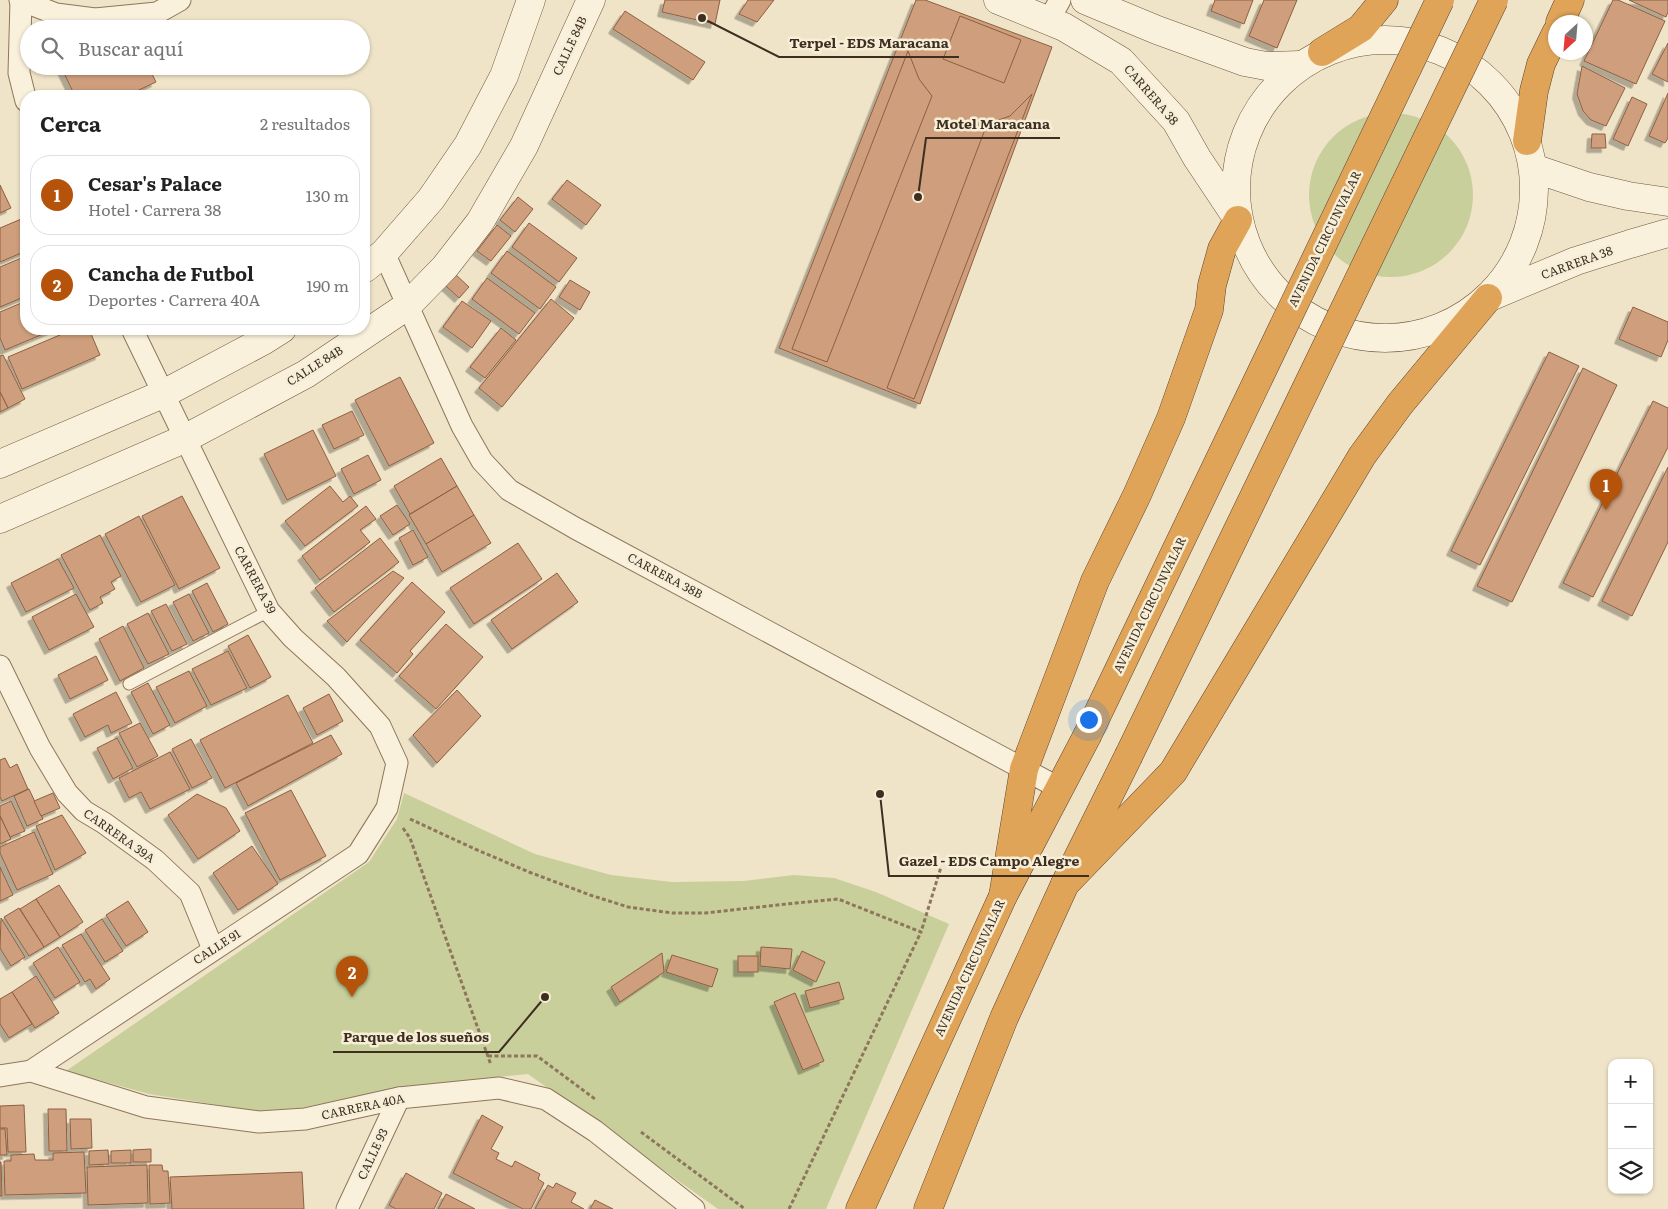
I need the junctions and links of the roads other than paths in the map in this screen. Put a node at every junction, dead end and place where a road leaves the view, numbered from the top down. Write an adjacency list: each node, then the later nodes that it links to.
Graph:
1 (21, 0): 2 (street); 13 (street)
2 (180, 0)
3 (531, 0): 23 (main road)
4 (592, 0): 25 (main road, CALLE 84B)
5 (998, 0): 11 (main road, CARRERA 38)
6 (1085, 0): 16 (main road)
7 (1384, 0): 16 (highway)
8 (1440, 0): 38 (highway, AVENIDA CIRCUNVALAR, bridge)
9 (1494, 0): 40 (highway, bridge)
10 (1570, 0): 12 (highway)
11 (1054, 10): 21 (main road, CARRERA 38)
12 (1563, 15)
13 (20, 20)
14 (20, 36): 17 (street)
15 (1548, 50): 18 (highway)
16 (1311, 59): 18 (main road); 21 (main road)
17 (23, 90)
18 (1527, 141): 19 (main road)
19 (1534, 168): 20 (main road); 24 (main road)
20 (1668, 202)
21 (1238, 220): 24 (main road); 37 (highway)
22 (1668, 233): 24 (main road, CARRERA 38)
23 (374, 261): 25 (street, CARRERA 38B)
24 (1488, 298): 40 (highway)
25 (407, 306): 26 (main road, CALLE 84B); 37 (street, CARRERA 38B)
26 (370, 331)
27 (135, 335): 30 (street, CARRERA 39)
28 (272, 335): 30 (main road)
29 (364, 335): 31 (main road, CALLE 84B)
30 (163, 394): 31 (street, CARRERA 39); 32 (main road)
31 (184, 439): 33 (main road, CALLE 84B); 34 (street, CARRERA 39)
32 (0, 464)
33 (0, 519)
34 (269, 611): 36 (lane); 39 (street, CARRERA 39)
35 (0, 666): 42 (street, CARRERA 39A)
36 (129, 684)
37 (1024, 769): 38 (street, CARRERA 38B); 41 (highway)
38 (1059, 788): 41 (highway, AVENIDA CIRCUNVALAR)
39 (387, 808): 42 (street, CALLE 91)
40 (1065, 884): 49 (highway)
41 (1003, 896): 48 (highway, AVENIDA CIRCUNVALAR)
42 (213, 950): 43 (street, CALLE 91)
43 (31, 1071): 44 (street, CARRERA 40A); 45 (street, CARRERA 40A)
44 (0, 1076)
45 (398, 1098): 46 (street, CALLE 93); 47 (street, CARRERA 40A)
46 (351, 1207)
47 (694, 1209)
48 (860, 1209)
49 (928, 1209)

